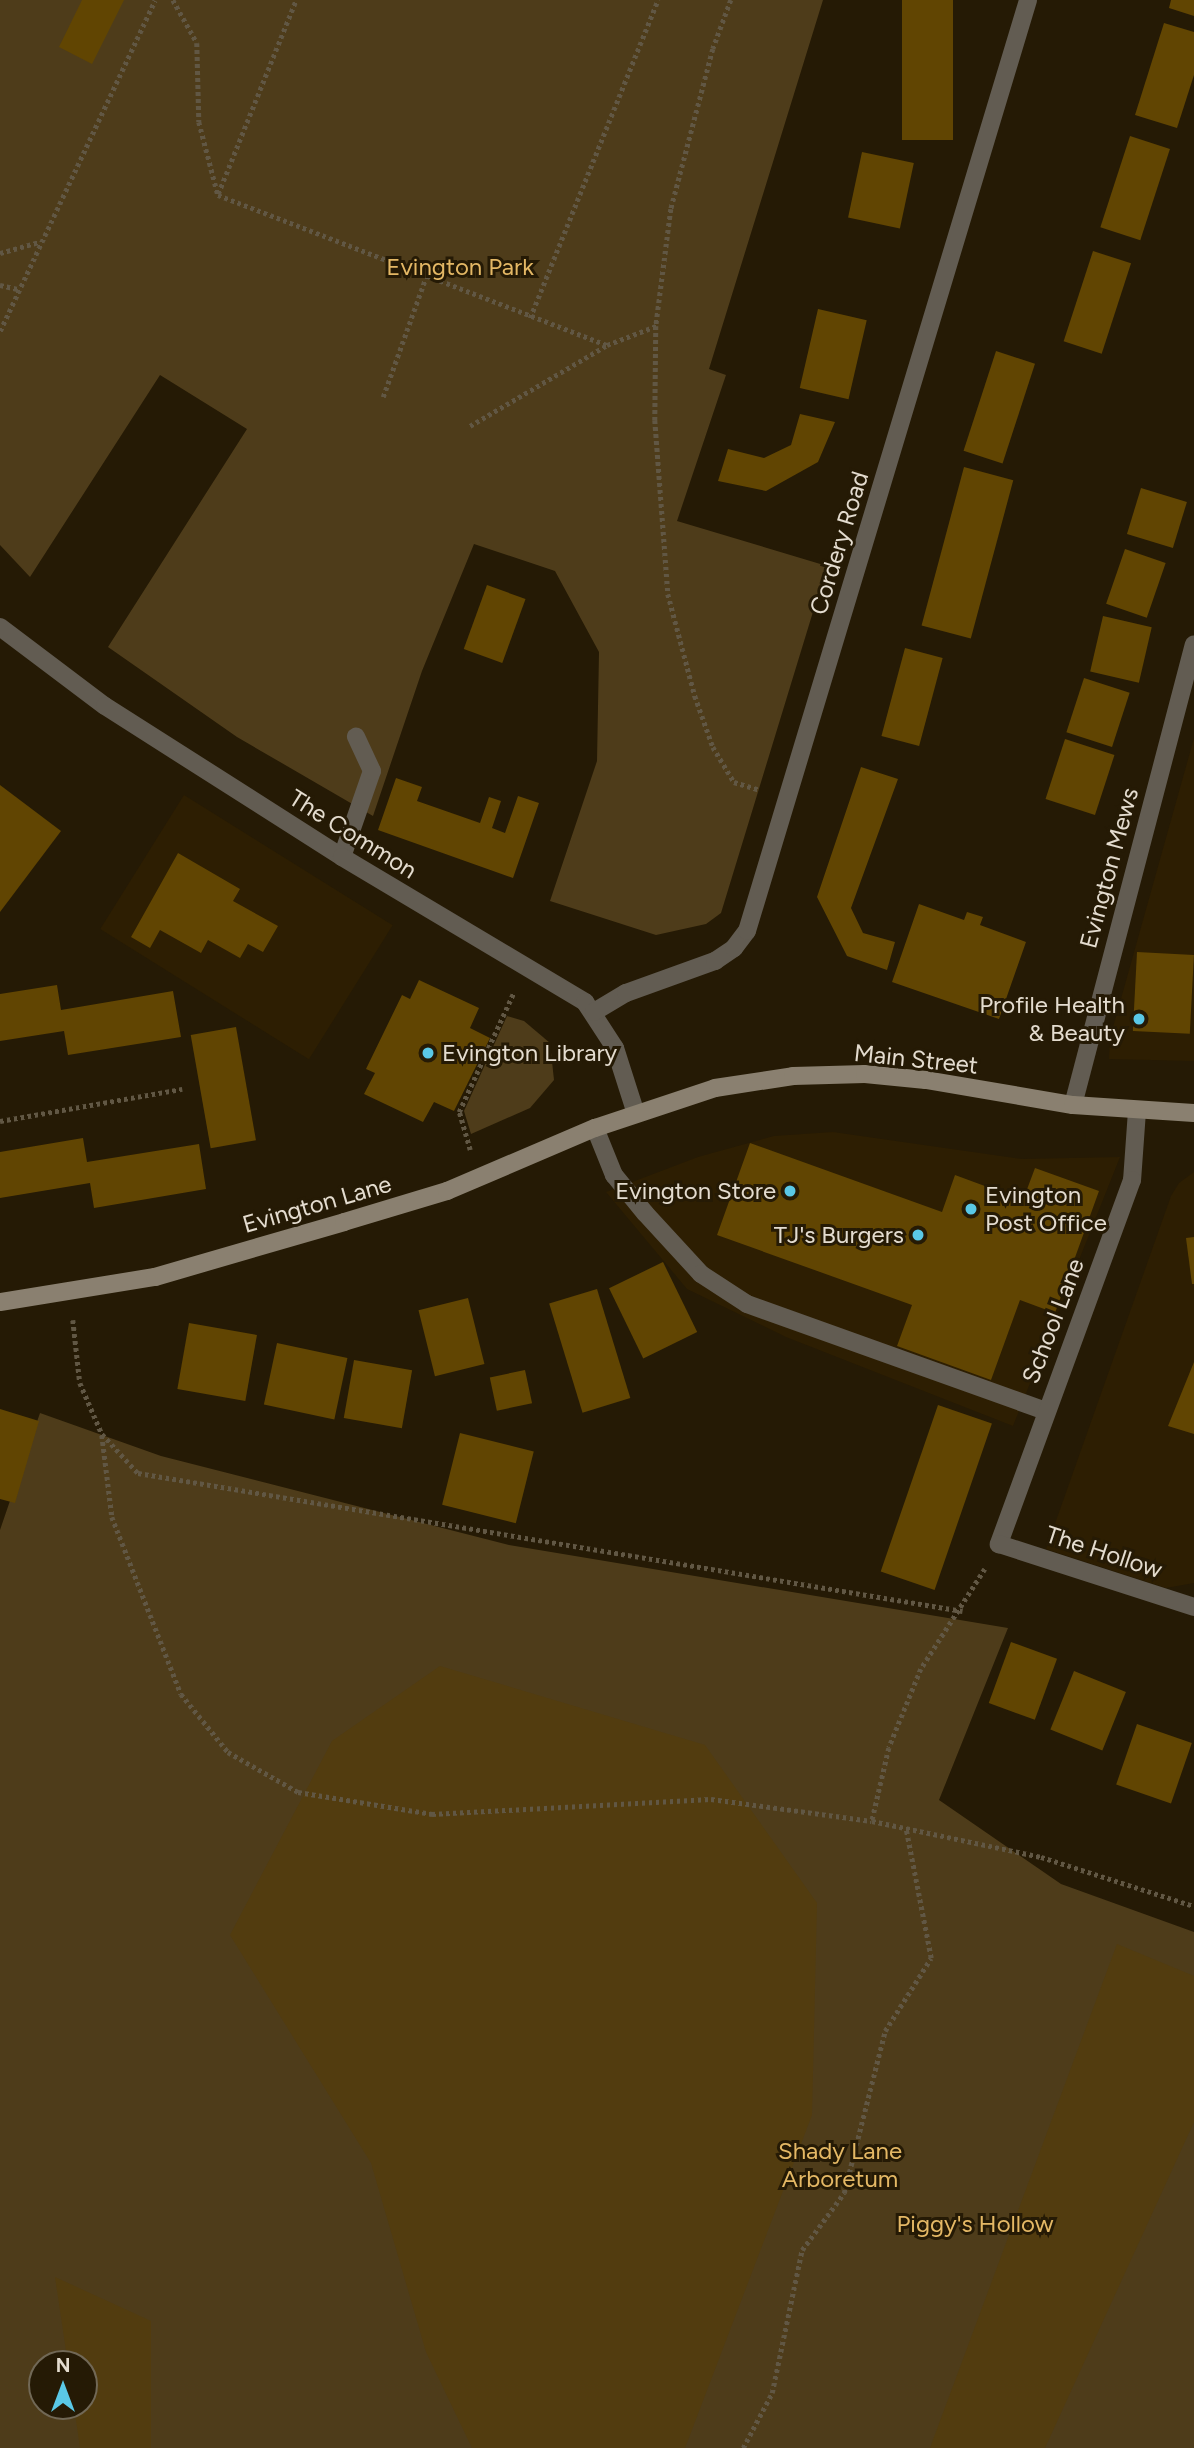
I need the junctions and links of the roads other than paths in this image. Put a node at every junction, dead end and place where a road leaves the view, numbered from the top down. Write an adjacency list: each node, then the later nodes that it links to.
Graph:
1 (1028, 0): 6 (street, Cordery Road)
2 (0, 627): 5 (street, The Common)
3 (1194, 645): 7 (street, Evington Mews)
4 (356, 737): 5 (street)
5 (342, 857): 6 (street, The Common)
6 (594, 1012): 10 (street, The Common)
7 (1073, 1105): 8 (main road, Main Street); 10 (main road, Main Street)
8 (1137, 1111): 9 (main road, Main Street); 13 (street, School Lane)
9 (1194, 1113)
10 (636, 1114): 11 (main road, Evington Lane)
11 (595, 1128): 12 (main road, Evington Lane); 13 (street)
12 (0, 1302)
13 (1046, 1411): 14 (street, School Lane)
14 (999, 1544): 15 (street, The Hollow)
15 (1194, 1607)

